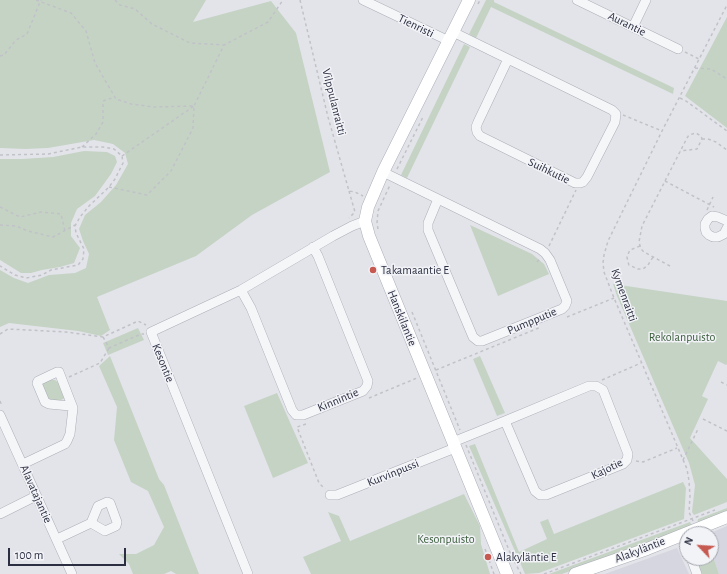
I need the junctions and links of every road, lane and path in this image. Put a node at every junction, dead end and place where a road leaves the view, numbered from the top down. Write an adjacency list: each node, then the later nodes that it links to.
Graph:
1 (36, 0): 9 (path)
2 (115, 0): 13 (path)
3 (283, 0): 13 (path)
4 (300, 0): 38 (path, Vilppulanraitti)
5 (363, 0): 12 (street, Tienristi)
6 (469, 0): 12 (street, Hanskilantie)
7 (577, 0): 11 (street, Aurantie)
8 (646, 0): 11 (street)
9 (41, 1): 15 (path); 20 (path)
10 (727, 5): 17 (path, Kymenraitti)
11 (633, 27): 14 (street, Aurantie)
12 (451, 37): 16 (street); 33 (street, Hanskilantie)
13 (224, 45): 22 (path)
14 (678, 49): 17 (path)
15 (0, 56)
16 (508, 59): 24 (street); 36 (street, Suihkutie)
17 (699, 59): 18 (path, Kymenraitti)
18 (695, 68): 19 (path); 21 (path, Kymenraitti)
19 (727, 79)
20 (115, 97): 22 (path); 28 (path)
21 (680, 98): 25 (path, Kymenraitti); 26 (path)
22 (194, 106): 32 (path); 37 (path)
23 (424, 114): 33 (path)
24 (616, 114): 25 (path); 36 (street, Suihkutie)
25 (662, 131): 58 (path, Kymenraitti)
26 (727, 131)
27 (702, 139): 29 (path); 30 (path); 30 (path)
28 (82, 147): 31 (path); 32 (path)
29 (727, 150)
30 (680, 151): 35 (path)
31 (0, 155)
32 (122, 156): 37 (path)
33 (389, 173): 40 (street, Pumpputie); 44 (street, Hanskilantie)
34 (392, 181): 50 (path)
35 (665, 181): 42 (path); 51 (path)
36 (580, 183): 53 (path)
37 (109, 187): 46 (path)
38 (349, 191): 39 (path); 43 (path, Vilppulanraitti)
39 (365, 197)
40 (438, 199): 53 (street, Pumpputie); 53 (street, Pumpputie)
41 (0, 207): 49 (path)
42 (714, 207)
43 (349, 218)
44 (365, 221): 52 (street, Kesontie); 82 (street, Hanskilantie)
45 (727, 221): 48 (street)
46 (76, 224): 49 (path); 55 (path)
47 (0, 225): 49 (path)
48 (727, 228)
49 (65, 231)
50 (379, 232)
51 (640, 246): 54 (path); 54 (path)
52 (313, 247): 57 (street, Kesontie); 57 (street, Kinnintie)
53 (545, 253)
54 (653, 257): 56 (path)
55 (0, 266)
56 (670, 266)
57 (241, 290): 64 (street, Kesontie)
58 (614, 298): 60 (path); 67 (path, Kymenraitti)
59 (411, 311): 68 (path)
60 (561, 319)
61 (546, 325): 68 (path)
62 (149, 326): 65 (path)
63 (0, 334): 65 (path)
64 (152, 336): 66 (path); 97 (street, Kesontie)
65 (102, 337): 66 (path)
66 (109, 348): 70 (path)
67 (641, 363): 73 (path); 83 (path, Kymenraitti)
68 (436, 370): 82 (path)
69 (420, 377): 74 (path)
70 (62, 380): 75 (street); 75 (street)
71 (721, 382): 72 (path)
72 (727, 385)
73 (596, 386): 79 (street); 84 (street, Kajotie)
74 (368, 398)
75 (73, 408): 86 (street)
76 (0, 415): 86 (street, Alavatajantie)
77 (703, 419): 81 (path)
78 (312, 421): 87 (path)
79 (505, 421): 82 (street); 84 (street, Kajotie)
80 (698, 429): 85 (path)
81 (727, 431)
82 (457, 443): 87 (street, Kurvinpussi); 99 (street, Hanskilantie); 100 (path)
83 (677, 448): 84 (path); 85 (path, Kymenraitti)
84 (627, 460)
85 (683, 460): 92 (path, Kymenraitti)
86 (23, 464): 88 (street, Alavatajantie)
87 (330, 495)
88 (36, 496): 90 (street); 94 (street, Alavatajantie)
89 (724, 513): 92 (street, Alakyläntie); 92 (path)
90 (0, 514)
91 (91, 523): 94 (street)
92 (694, 524): 101 (path)
93 (679, 536): 102 (street, Alakyläntie)
94 (57, 539): 96 (street, Alavatajantie)
95 (485, 549): 98 (path)
96 (72, 574)
97 (248, 574)
98 (494, 574)
99 (507, 574)
100 (521, 574)
101 (544, 574)
102 (576, 574)

